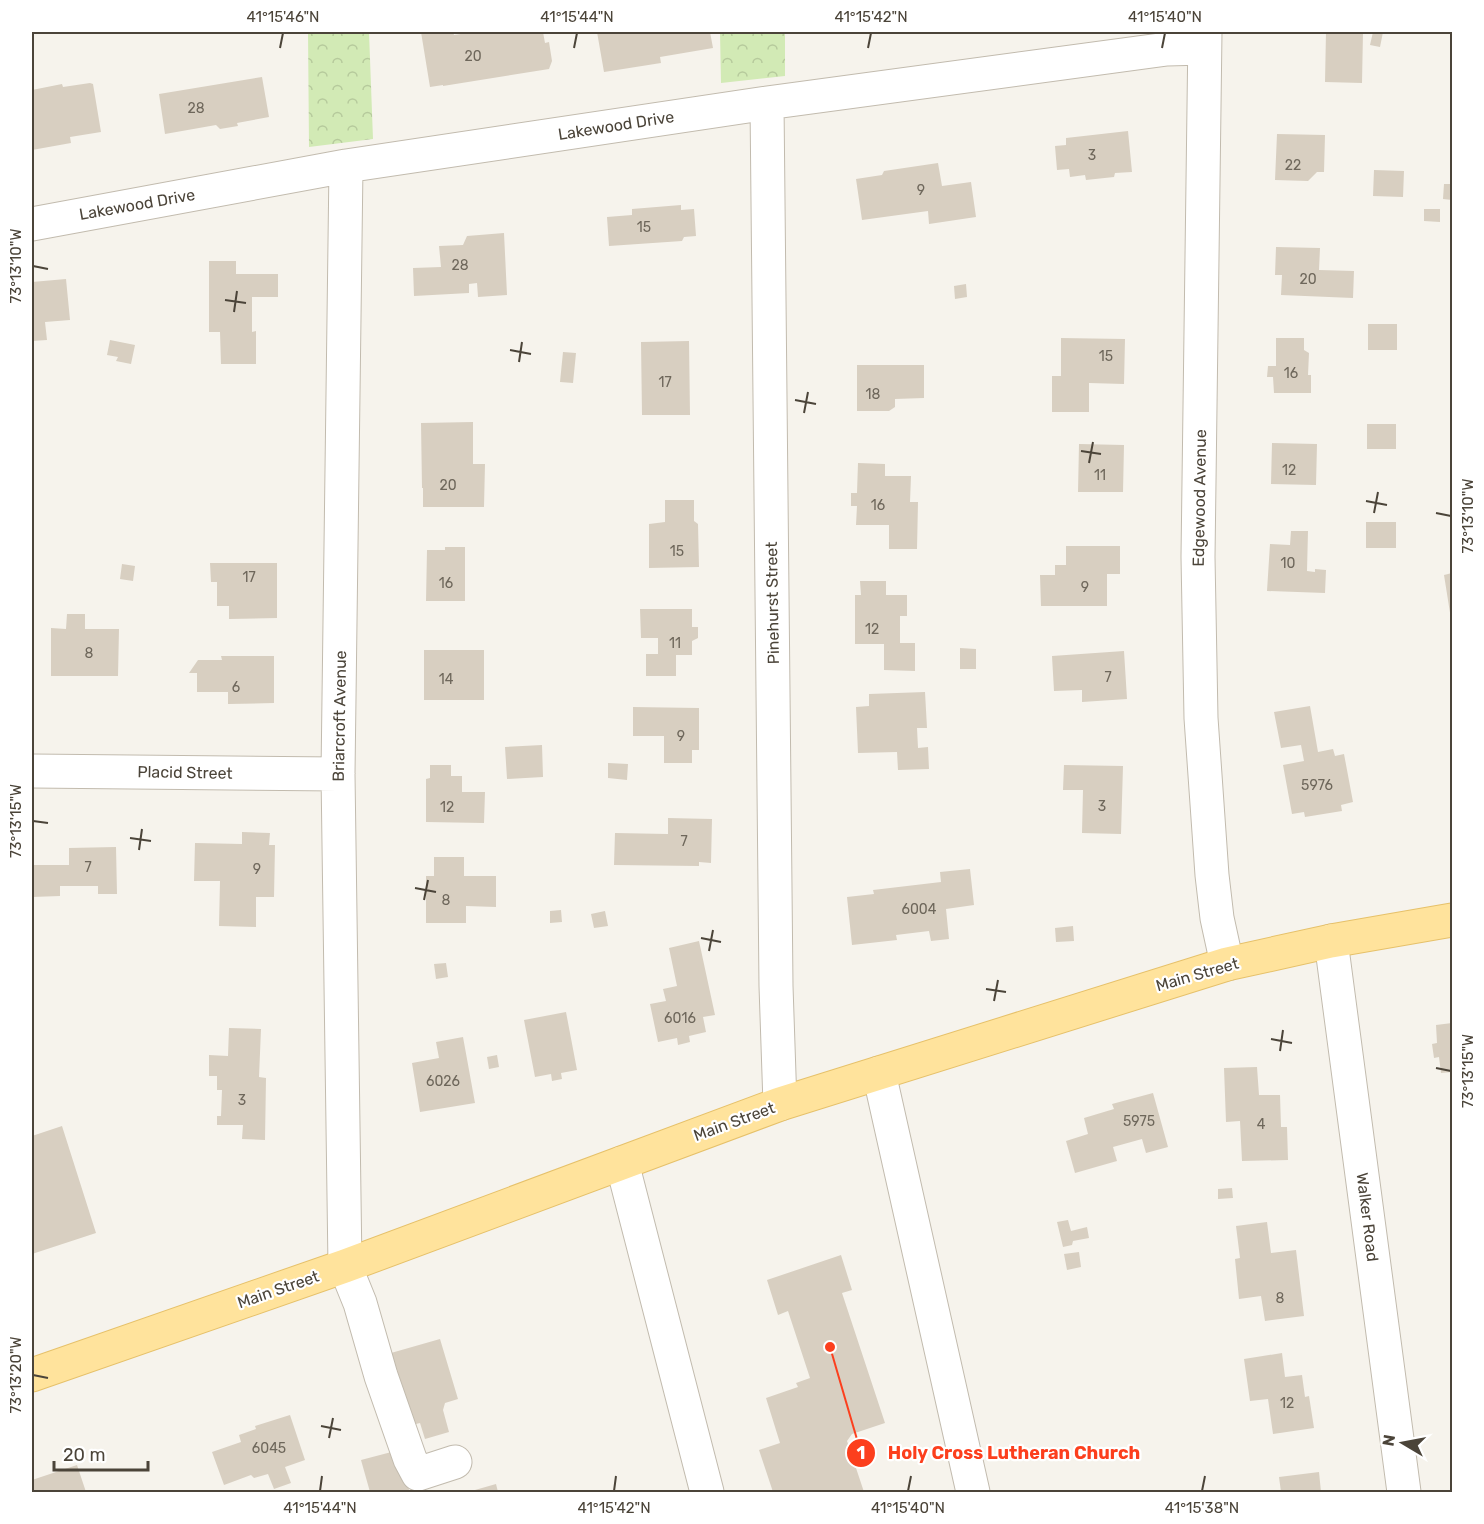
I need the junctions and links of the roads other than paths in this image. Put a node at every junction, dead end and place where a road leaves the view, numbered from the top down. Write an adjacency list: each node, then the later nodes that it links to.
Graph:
1 (1205, 40): 2 (street, Lakewood Drive); 9 (street, Edgewood Avenue)
2 (767, 102): 3 (street, Lakewood Drive); 11 (street, Pinehurst Street)
3 (346, 166): 4 (street, Lakewood Drive); 6 (street, Briarcroft Avenue)
4 (32, 224)
5 (32, 771): 6 (street, Placid Street)
6 (338, 774): 13 (street, Briarcroft Avenue)
7 (1452, 920): 8 (main road, Main Street)
8 (1332, 941): 9 (main road, Main Street); 18 (street, Walker Road)
9 (1227, 964): 10 (main road, Main Street)
10 (879, 1073): 11 (main road, Main Street); 17 (street)
11 (780, 1104): 12 (main road, Main Street)
12 (622, 1163): 13 (main road, Main Street); 16 (street)
13 (345, 1266): 14 (main road, Main Street); 15 (street)
14 (32, 1375)
15 (455, 1462)
16 (707, 1492)
17 (973, 1492)
18 (1404, 1492)

